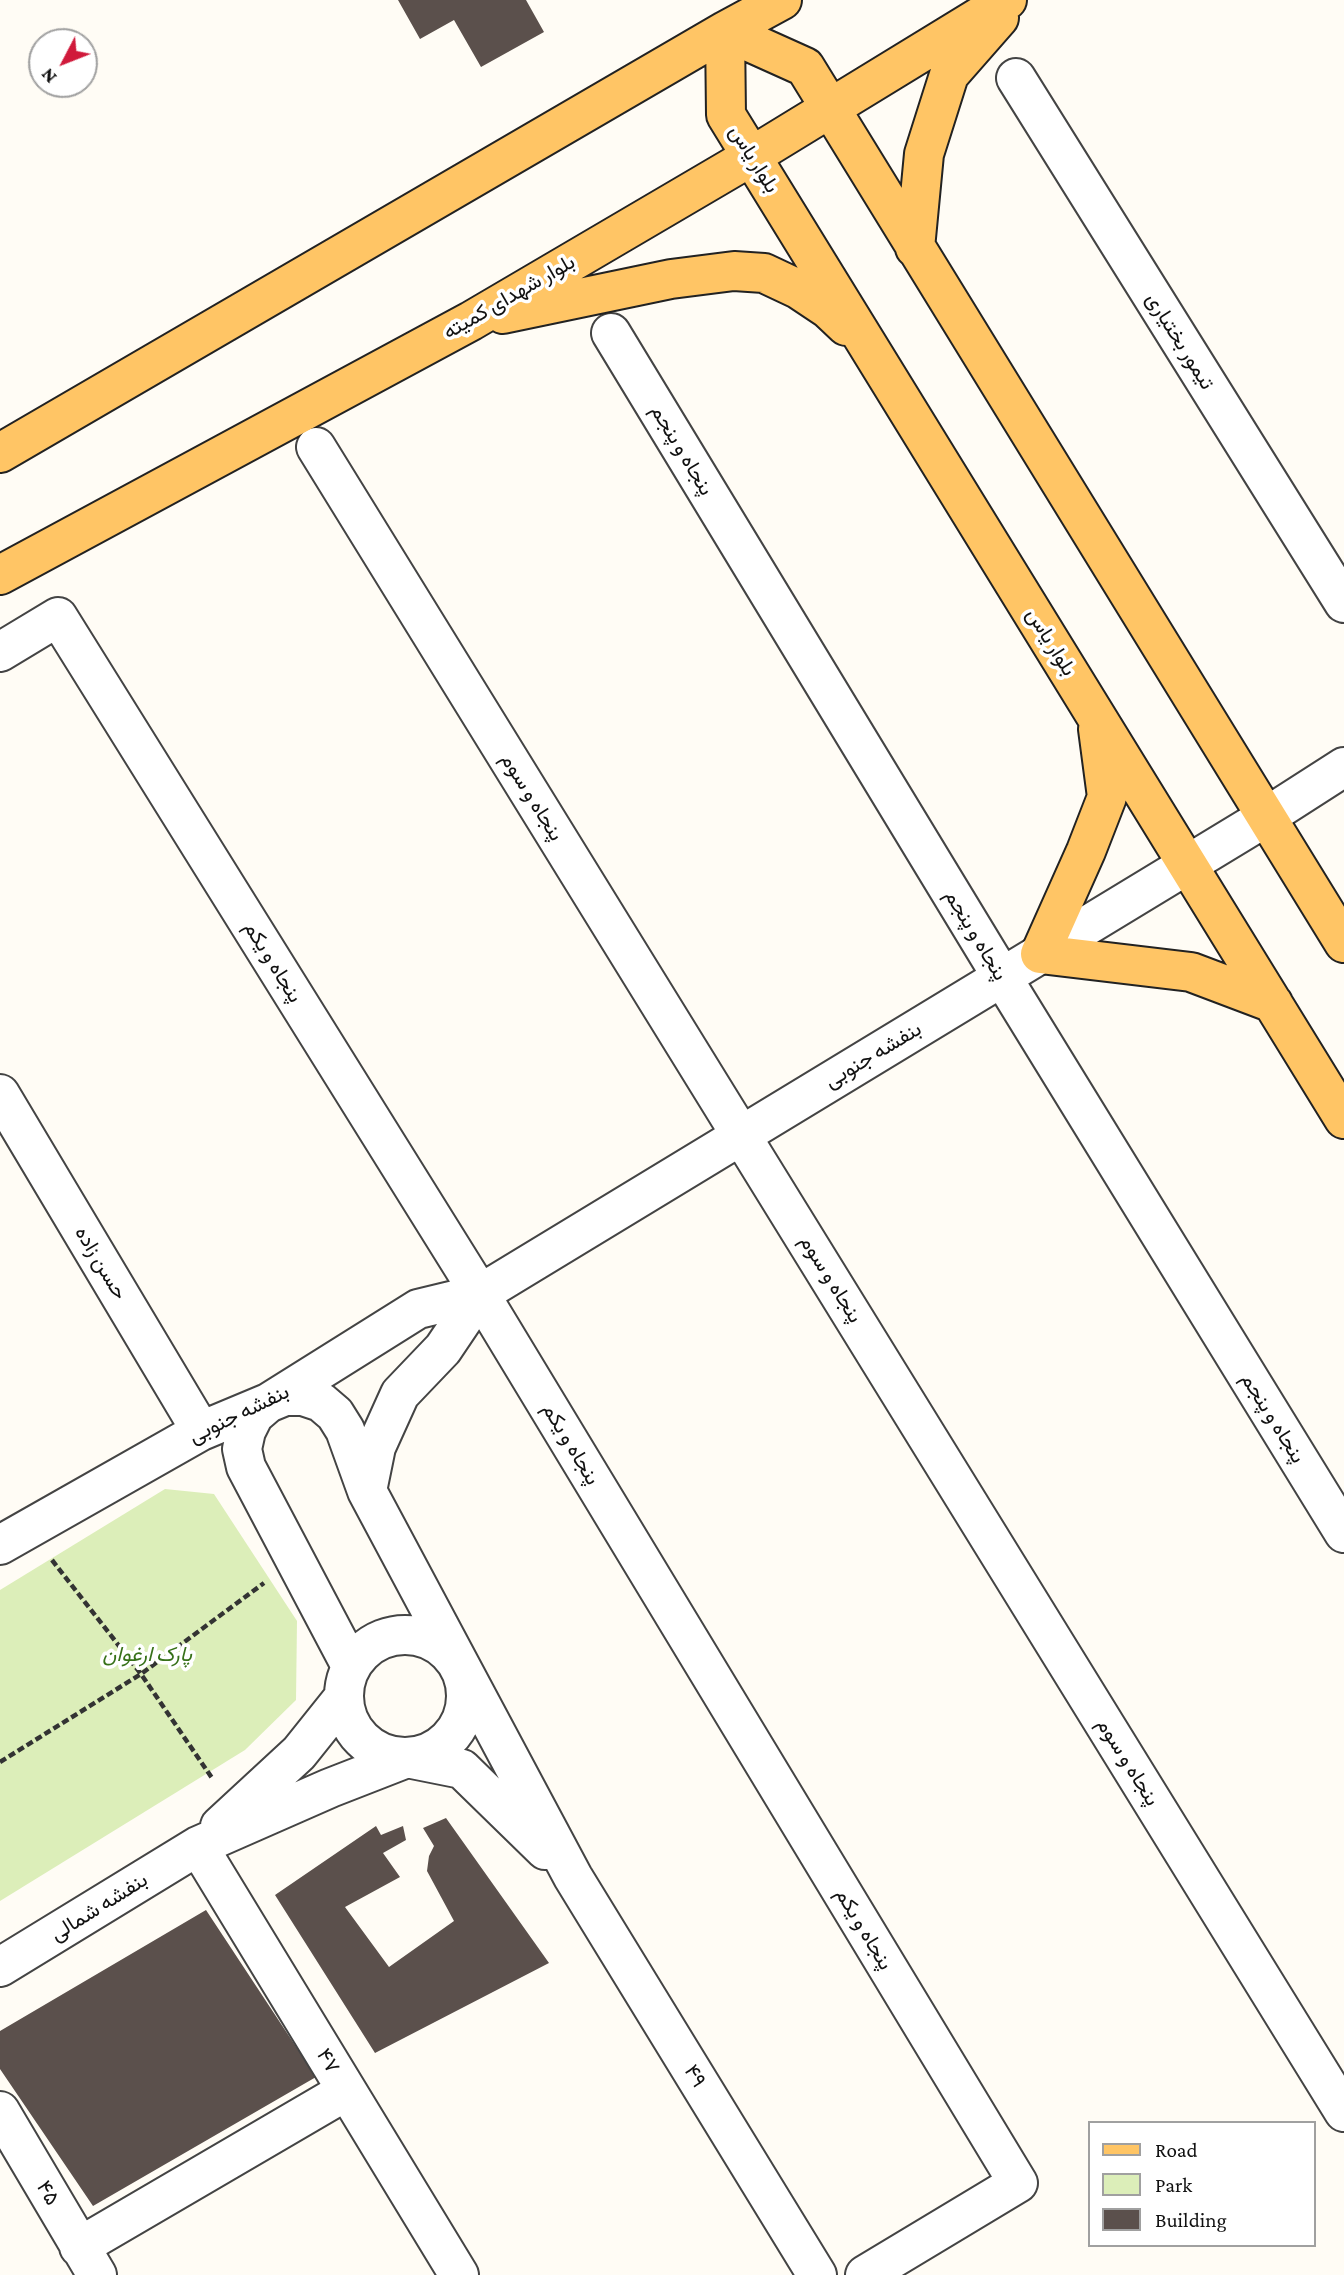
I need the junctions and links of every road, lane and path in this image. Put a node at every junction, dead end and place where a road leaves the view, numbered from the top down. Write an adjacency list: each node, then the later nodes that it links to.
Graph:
1 (782, 0): 4 (main road)
2 (1007, 0): 6 (main road, بلوار شهدای کمیته)
3 (1014, 0): 10 (main road)
4 (725, 31): 6 (main road); 8 (main road, بلوار یاس); 15 (main road)
5 (1016, 78): 17 (street, تیمور بختیاری)
6 (830, 107): 7 (main road); 8 (main road, بلوار شهدای کمیته)
7 (853, 146): 9 (main road); 10 (main road)
8 (752, 156): 9 (main road, بلوار یاس); 11 (main road, بلوار شهدای کمیته)
9 (776, 193): 13 (main road, بلوار یاس)
10 (915, 248): 21 (main road)
11 (471, 321): 13 (main road); 16 (main road, بلوار شهدای کمیته)
12 (611, 333): 25 (street, پنجاه و پنجم)
13 (873, 352): 19 (main road, بلوار یاس)
14 (316, 447): 29 (street, پنجاه و سوم)
15 (0, 453)
16 (0, 575)
17 (1344, 603)
18 (0, 652): 30 (street, پنجاه و یکم)
19 (1097, 716): 22 (main road, بلوار یاس); 24 (main road)
20 (1344, 767): 21 (street, بنفشه جنوبی)
21 (1266, 817): 22 (street, بنفشه جنوبی); 23 (main road)
22 (1188, 865): 24 (street, بنفشه جنوبی); 26 (main road, بلوار یاس)
23 (1344, 943)
24 (1040, 954): 25 (street, بنفشه جنوبی); 26 (main road)
25 (1002, 977): 29 (street, بنفشه جنوبی); 34 (street, پنجاه و پنجم)
26 (1273, 1003): 28 (main road, بلوار یاس)
27 (0, 1094): 32 (street, حسن زاده)
28 (1344, 1119)
29 (742, 1135): 30 (street, بنفشه جنوبی); 48 (street, پنجاه و سوم)
30 (480, 1294): 31 (street, بنفشه جنوبی); 33 (street, بنفشه جنوبی); 52 (street, پنجاه و یکم)
31 (268, 1403): 32 (street, بنفشه جنوبی); 33 (street); 36 (street)
32 (201, 1431): 35 (street, بنفشه جنوبی)
33 (367, 1491): 37 (street)
34 (1344, 1534)
35 (14, 1537): 38 (path)
36 (296, 1560): 38 (path); 39 (street)
37 (458, 1663): 39 (street); 40 (street); 44 (street)
38 (141, 1674): 41 (path); 42 (path)
39 (347, 1682): 40 (street); 42 (street, بنفشه شمالی)
40 (407, 1758): 43 (street, بنفشه شمالی); 44 (street)
41 (0, 1762)
42 (235, 1812): 43 (street, بنفشه شمالی)
43 (198, 1846): 45 (street, بنفشه شمالی); 46 (street, ۴۷)
44 (573, 1877): 51 (street, ۴۹)
45 (0, 1968)
46 (346, 2091): 49 (street); 50 (street, ۴۷)
47 (0, 2111): 49 (street, ۴۵)
48 (1344, 2112)
49 (88, 2261)
50 (459, 2275)
51 (817, 2275)
52 (865, 2275)

